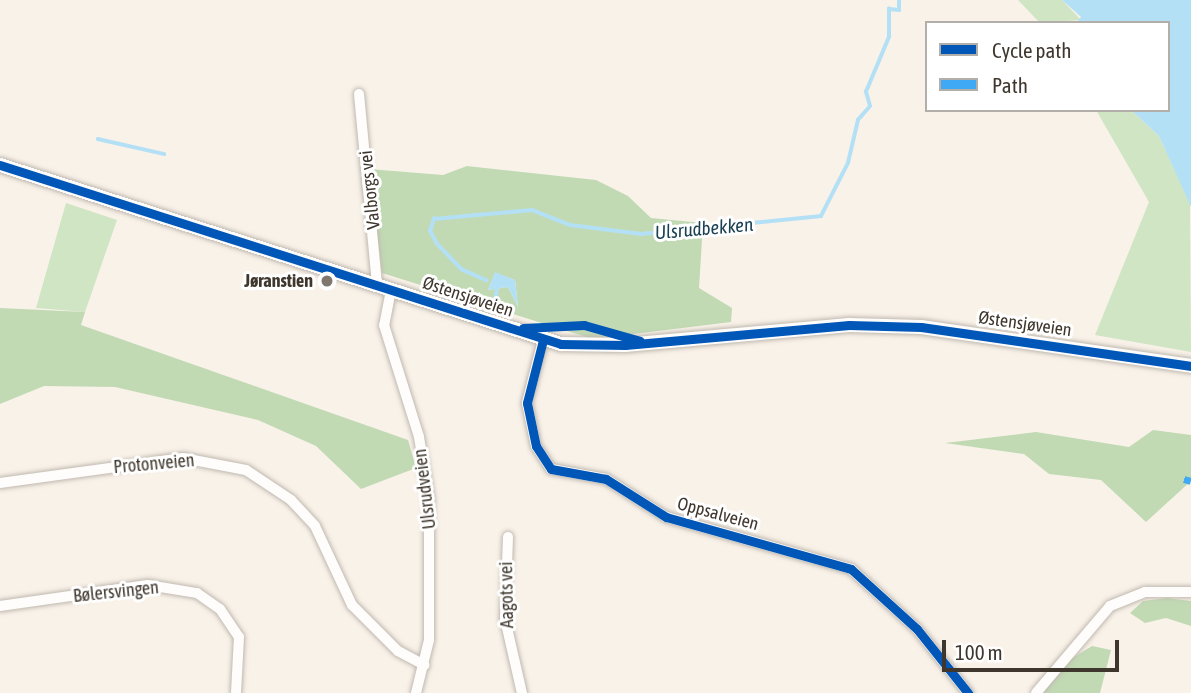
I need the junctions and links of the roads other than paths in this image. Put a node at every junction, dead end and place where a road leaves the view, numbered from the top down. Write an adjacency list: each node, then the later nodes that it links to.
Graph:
1 (359, 94): 3 (street, Valborgs vei)
2 (0, 165): 3 (main road, Østensjøveien)
3 (384, 288): 4 (main road, Østensjøveien); 10 (street, Ulsrudveien)
4 (543, 340): 5 (main road, Østensjøveien); 14 (street, Oppsalveien)
5 (1191, 366)
6 (0, 483): 10 (street, Protonveien)
7 (508, 537): 13 (street, Aagots vei)
8 (1191, 592): 15 (street)
9 (0, 606): 11 (street, Bølersvingen)
10 (424, 665): 12 (street, Ulsrudveien)
11 (236, 693)
12 (416, 693)
13 (522, 693)
14 (968, 693)
15 (1036, 693)

